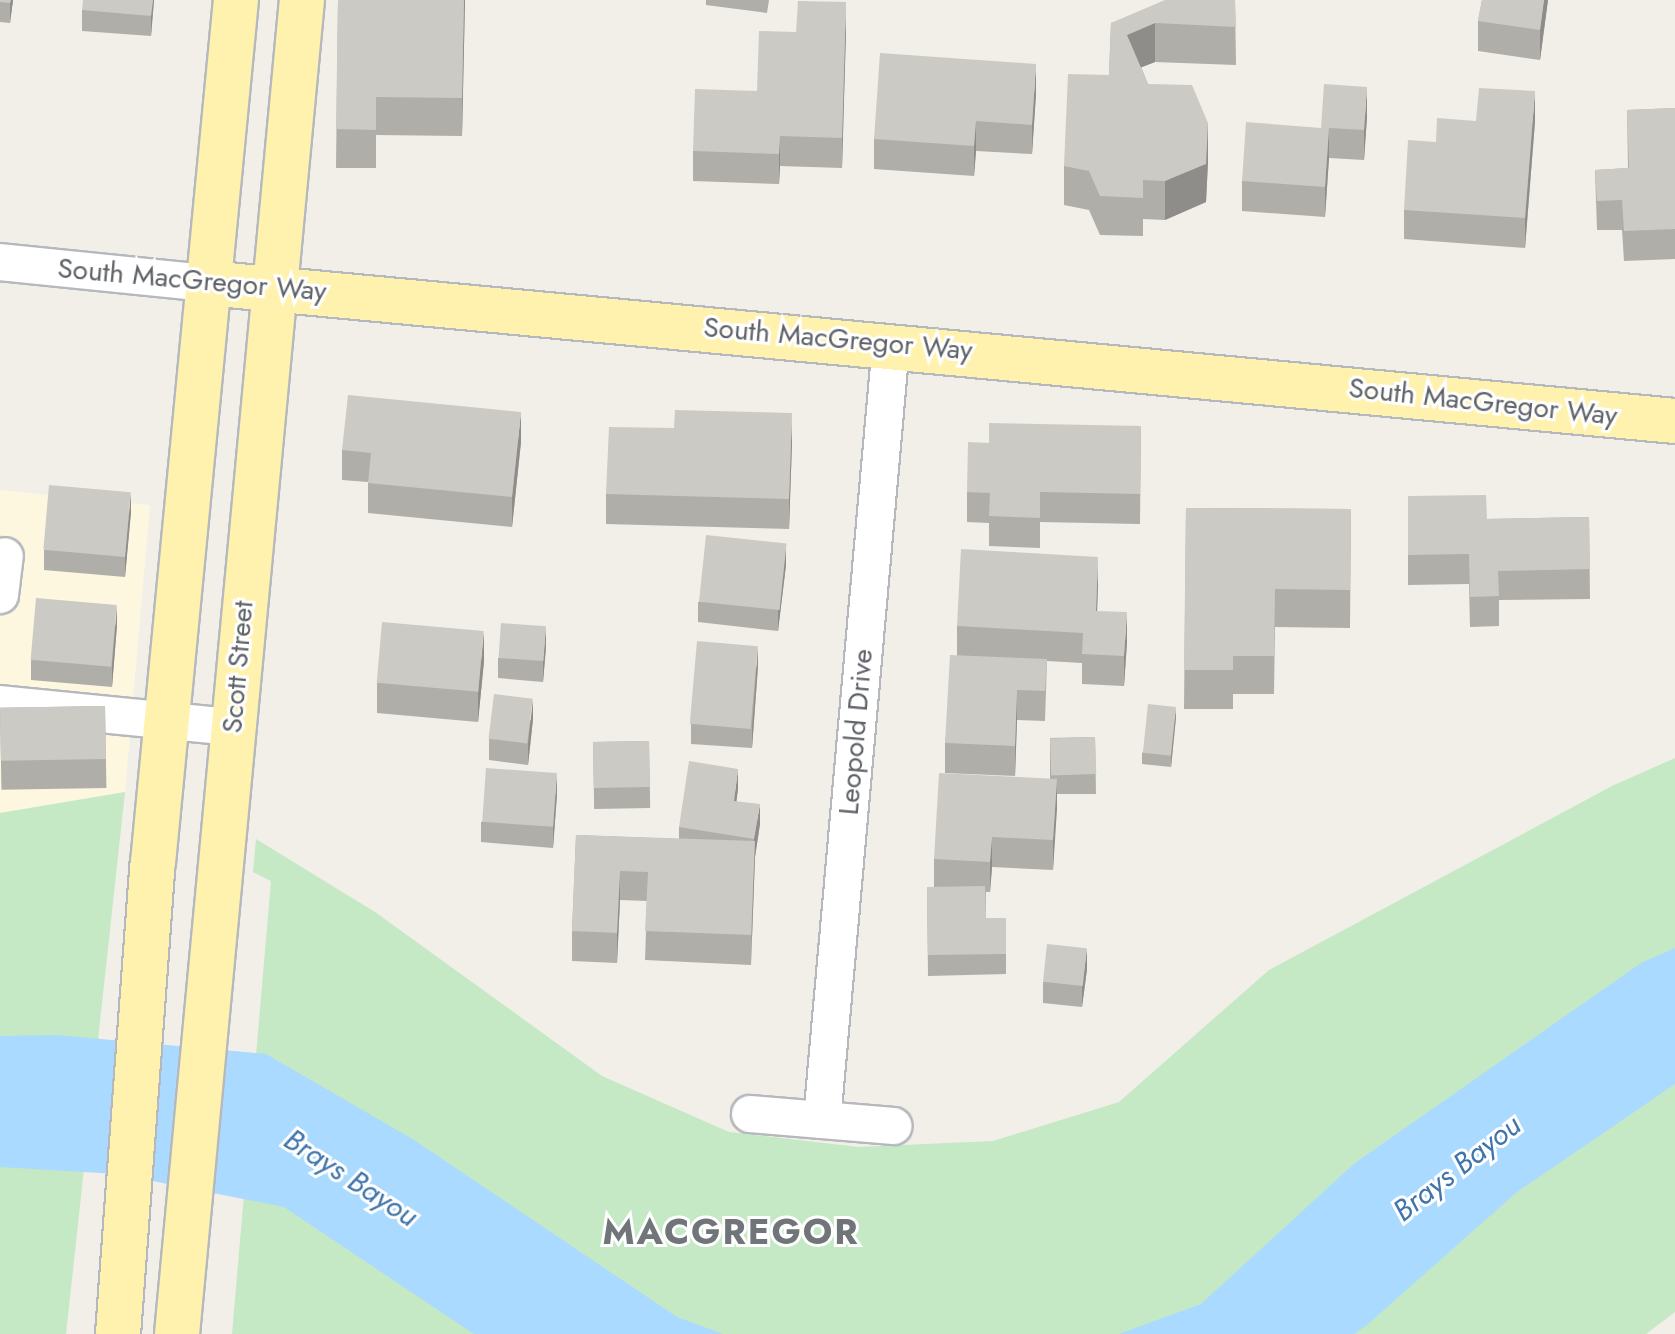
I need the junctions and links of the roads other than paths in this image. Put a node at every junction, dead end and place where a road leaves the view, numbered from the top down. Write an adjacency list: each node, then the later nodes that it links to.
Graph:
1 (236, 0): 4 (main road)
2 (302, 0): 5 (main road, Scott Street)
3 (0, 262): 4 (street, South MacGregor Way)
4 (207, 283): 5 (main road, South MacGregor Way); 11 (main road)
5 (274, 288): 6 (main road, South MacGregor Way); 12 (main road, Scott Street)
6 (891, 344): 7 (main road, South MacGregor Way); 14 (street, Leopold Drive)
7 (1675, 421)
8 (5, 556): 9 (street)
9 (0, 595)
10 (0, 704): 11 (street)
11 (169, 721): 12 (street); 16 (main road)
12 (232, 727): 17 (main road, Scott Street)
13 (750, 1114): 14 (street)
14 (822, 1120): 15 (street)
15 (894, 1126)
16 (118, 1334)
17 (177, 1334)

